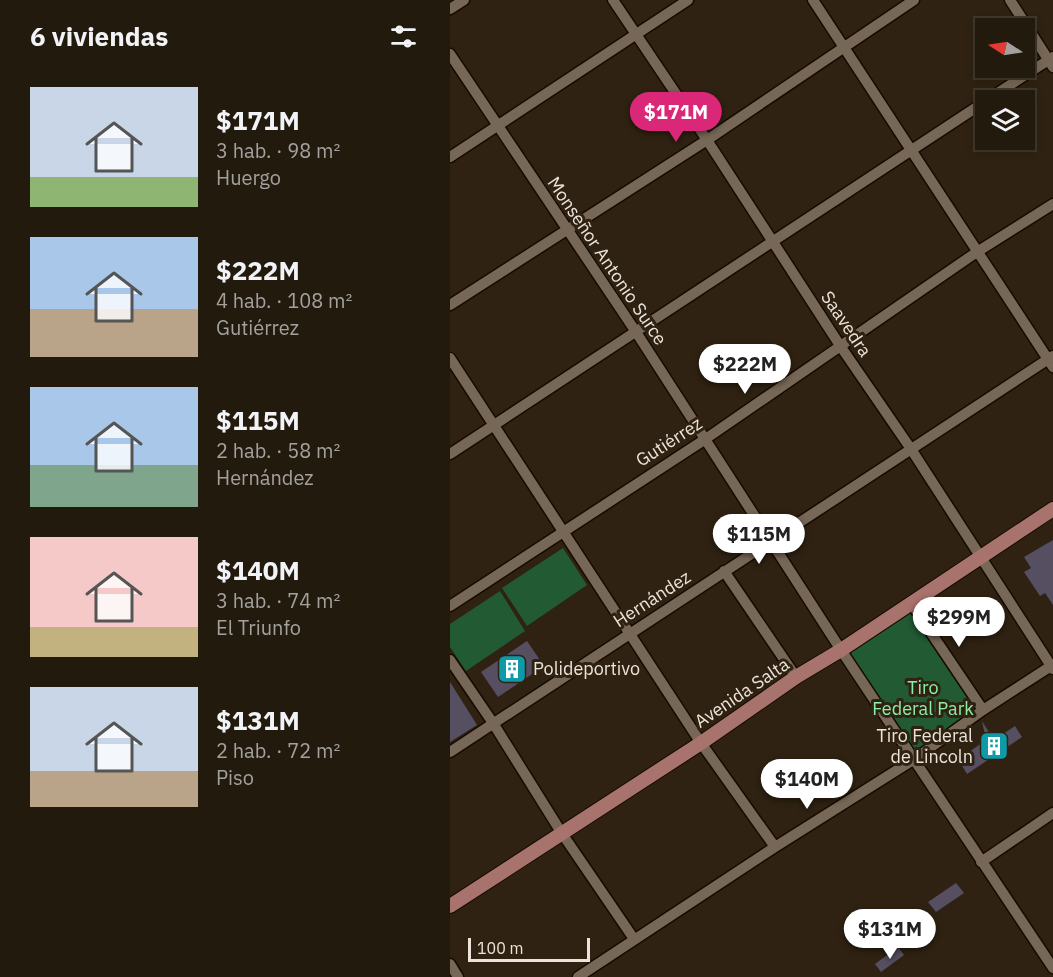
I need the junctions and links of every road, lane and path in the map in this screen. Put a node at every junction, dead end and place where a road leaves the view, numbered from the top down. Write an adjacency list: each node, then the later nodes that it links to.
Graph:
1 (464, 0): 7 (street)
2 (613, 0): 8 (street, Saavedra)
3 (688, 0): 8 (street)
4 (813, 0): 9 (street)
5 (914, 0): 9 (street)
6 (1010, 0): 11 (street)
7 (450, 9)
8 (636, 34): 14 (street); 15 (street, Saavedra)
9 (844, 47): 15 (street); 16 (street)
10 (450, 54): 14 (street, Monseñor Antonio Surce)
11 (1051, 61): 12 (street)
12 (1004, 90)
13 (975, 108): 16 (street)
14 (498, 126): 17 (street); 19 (street, Monseñor Antonio Surce)
15 (707, 140): 19 (street); 20 (street, Saavedra)
16 (911, 151): 20 (street); 21 (street)
17 (450, 157)
18 (1053, 204): 21 (street, Gutiérrez)
19 (566, 230): 22 (street); 23 (street, Monseñor Antonio Surce)
20 (772, 242): 23 (street); 24 (street, Saavedra)
21 (977, 252): 24 (street, Gutiérrez); 26 (street)
22 (450, 305)
23 (636, 332): 27 (street); 28 (street, Monseñor Antonio Surce)
24 (841, 347): 28 (street, Gutiérrez); 29 (street, Saavedra)
25 (450, 358): 27 (street)
26 (1051, 361): 29 (street, Hernández)
27 (495, 425): 30 (street); 32 (street)
28 (704, 440): 32 (street, Gutiérrez); 33 (street, Monseñor Antonio Surce)
29 (911, 449): 33 (street, Hernández); 34 (street, Saavedra)
30 (450, 454)
31 (1053, 509): 34 (main road, Avenida Salta)
32 (562, 531): 37 (street, Gutiérrez); 38 (street)
33 (770, 541): 35 (street, Hernández); 39 (street, Monseñor Antonio Surce)
34 (981, 557): 36 (main road, Avenida Salta); 41 (street, Saavedra)
35 (724, 571): 38 (street, Hernández); 42 (street)
36 (911, 603): 39 (main road, Avenida Salta); 43 (street)
37 (450, 606)
38 (630, 633): 44 (street, Hernández); 45 (street)
39 (841, 650): 42 (main road, Avenida Salta); 47 (street, Monseñor Antonio Surce)
40 (450, 660): 44 (street)
41 (1052, 667): 43 (street)
42 (796, 677): 45 (main road, Avenida Salta)
43 (983, 710): 47 (street)
44 (493, 723): 46 (street, Hernández); 49 (street)
45 (701, 743): 49 (main road, Avenida Salta); 50 (street)
46 (450, 752)
47 (913, 760): 50 (street); 51 (street, Monseñor Antonio Surce)
48 (1053, 813): 51 (street)
49 (561, 832): 52 (main road, Avenida Salta); 53 (street)
50 (775, 847): 53 (street)
51 (981, 862): 55 (street, Monseñor Antonio Surce)
52 (450, 906)
53 (634, 939): 57 (street)
54 (450, 964): 56 (street)
55 (1052, 964)
56 (458, 977)
57 (578, 977)

